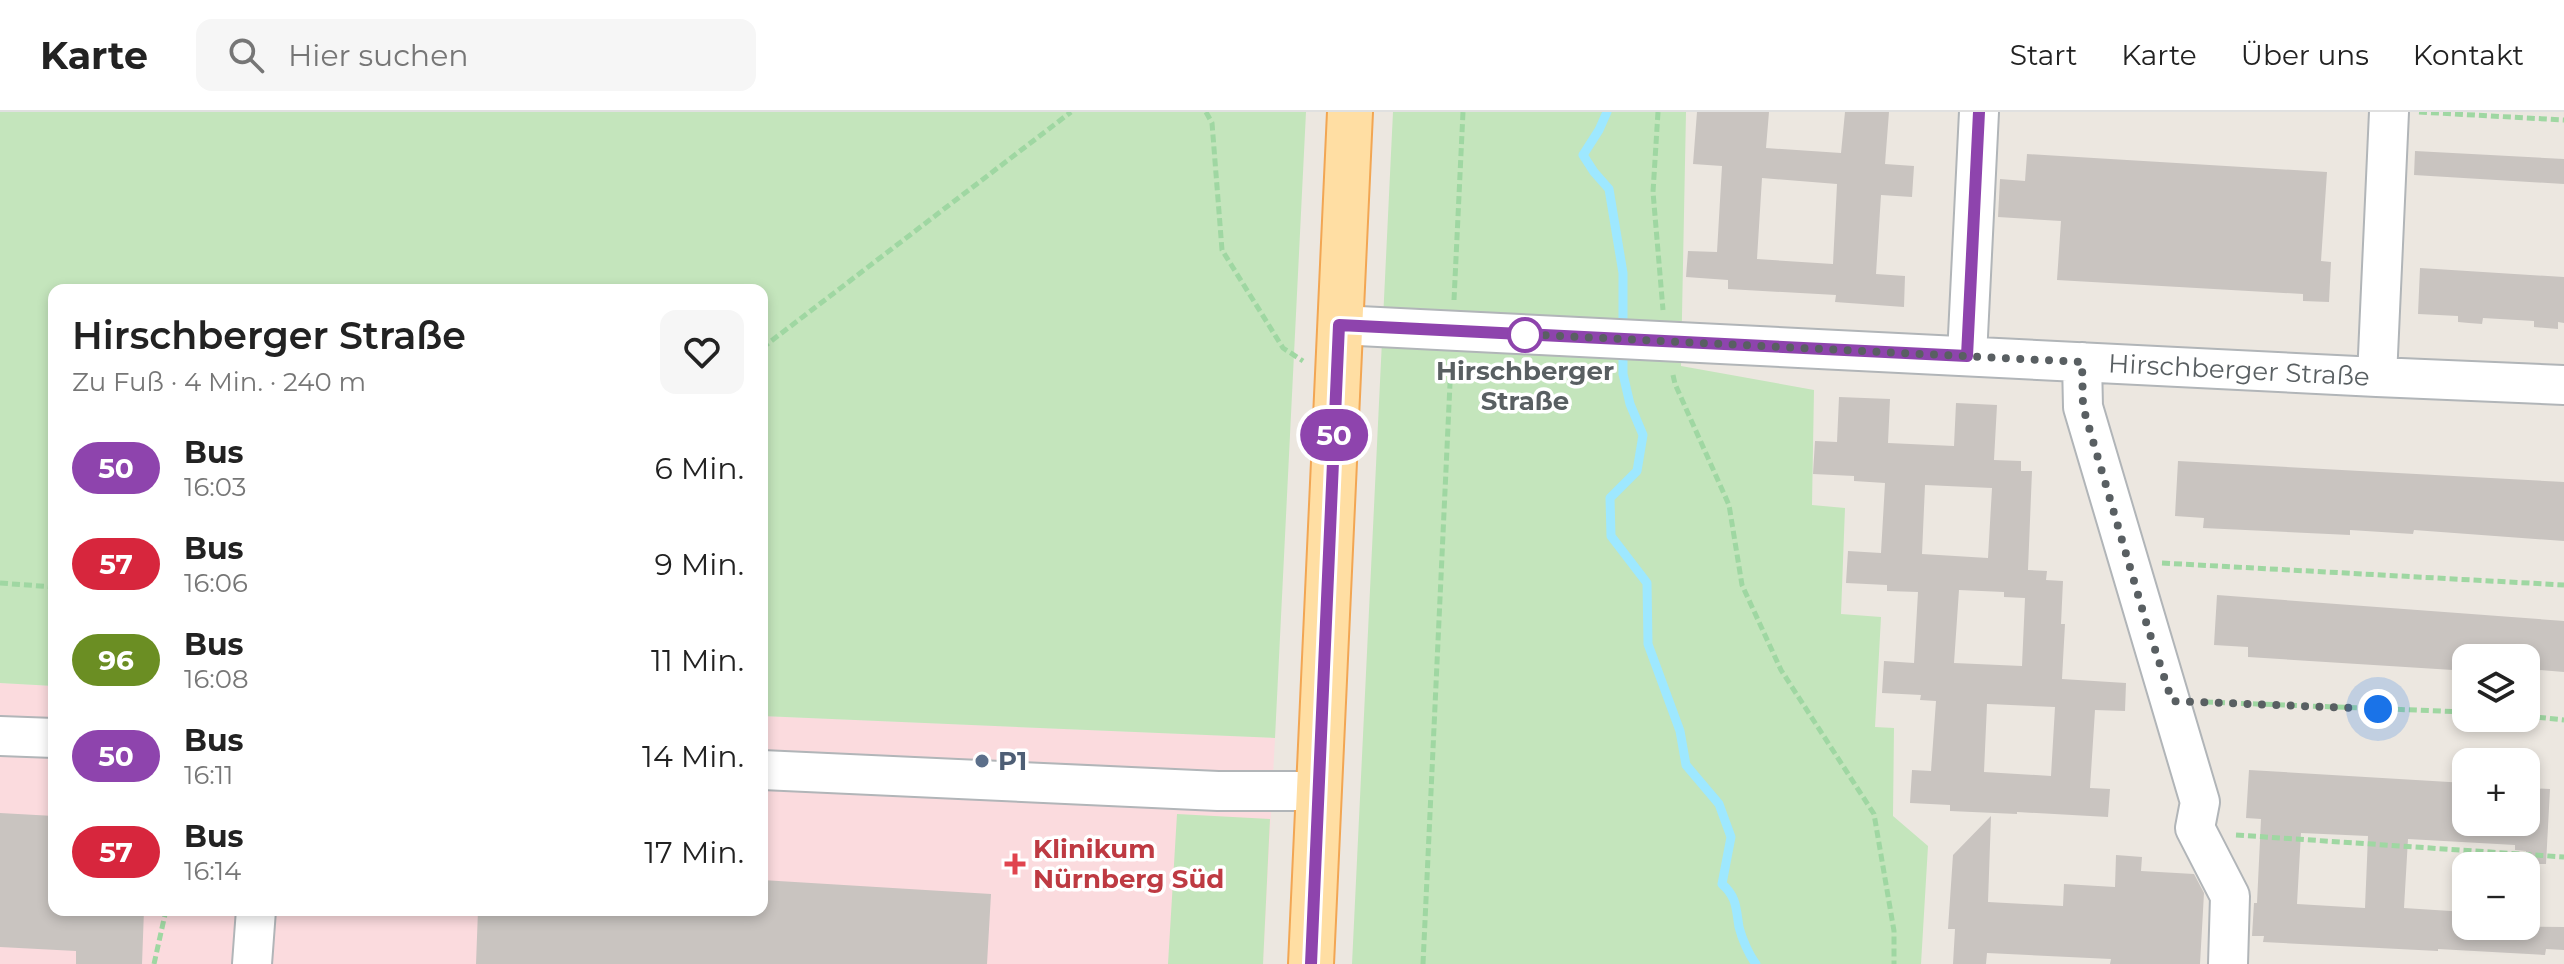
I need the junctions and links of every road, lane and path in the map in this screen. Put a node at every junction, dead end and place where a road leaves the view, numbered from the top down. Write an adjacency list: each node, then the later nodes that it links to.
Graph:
1 (1071, 112): 13 (path)
2 (1206, 112): 17 (path)
3 (1350, 112): 10 (main road)
4 (1463, 112): 11 (path)
5 (1658, 112): 12 (path)
6 (1979, 112): 14 (street)
7 (2389, 112): 16 (street)
8 (2427, 113): 9 (path)
9 (2564, 120)
10 (1339, 325): 11 (street, Hirschberger Straße); 17 (main road)
11 (1452, 332): 12 (street, Hirschberger Straße); 38 (path)
12 (1638, 340): 14 (street, Hirschberger Straße); 39 (path)
13 (768, 343)
14 (1967, 356): 15 (street, Hirschberger Straße)
15 (2082, 362): 16 (street, Hirschberger Straße); 19 (street)
16 (2377, 377): 18 (street, Hirschberger Straße)
17 (1337, 384): 30 (main road)
18 (2564, 385)
19 (2129, 561): 21 (path); 23 (street)
20 (0, 583): 22 (path)
21 (2564, 585)
22 (48, 587)
23 (2172, 701): 24 (path); 31 (street)
24 (2452, 711)
25 (2540, 717): 26 (path)
26 (2564, 720)
27 (0, 736): 28 (street)
28 (48, 738)
29 (768, 770): 30 (street)
30 (1320, 791): 37 (main road)
31 (2195, 828): 32 (path); 40 (street)
32 (2564, 857)
33 (165, 916): 35 (path)
34 (256, 916): 36 (street)
35 (154, 964)
36 (252, 964)
37 (1311, 964)
38 (1423, 964)
39 (1894, 964)
40 (2228, 964)

